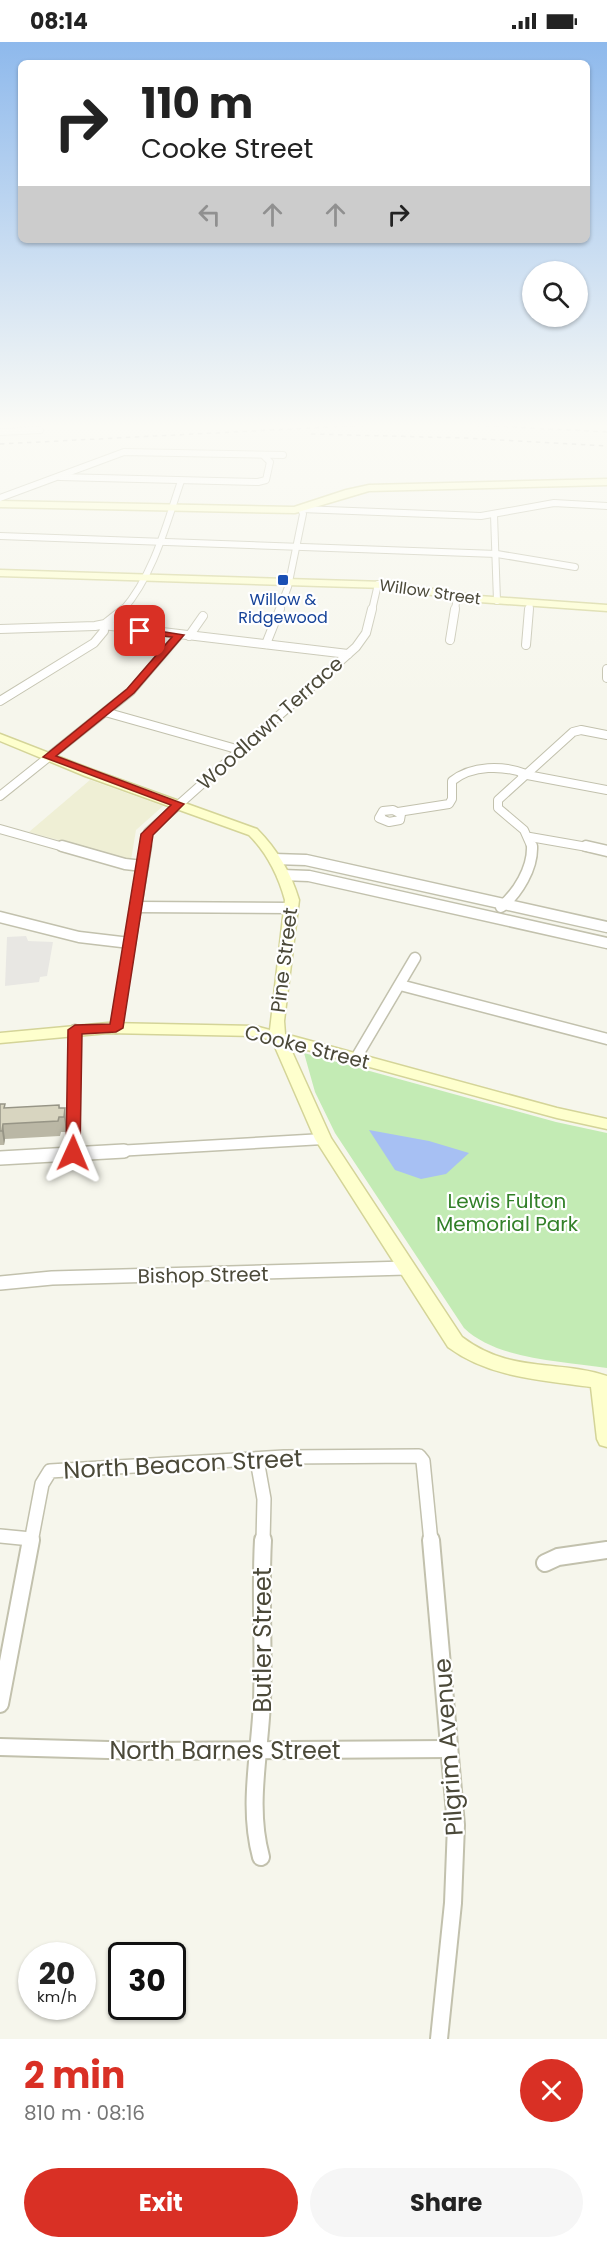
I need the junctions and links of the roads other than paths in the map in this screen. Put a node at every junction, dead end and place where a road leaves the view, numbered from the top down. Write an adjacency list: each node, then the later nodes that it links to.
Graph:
1 (169, 516): 5 (street)
2 (300, 516): 6 (street)
3 (495, 516): 7 (street)
4 (0, 536): 5 (street)
5 (160, 542): 6 (street); 10 (street)
6 (296, 547): 7 (street); 11 (street)
7 (497, 554): 8 (street); 14 (street)
8 (575, 567)
9 (0, 573): 10 (street, Willow Street)
10 (144, 579): 11 (street, Willow Street); 18 (street)
11 (289, 582): 12 (street, Willow Street); 23 (street)
12 (378, 584): 13 (street, Willow Street); 25 (street, Woodlawn Terrace)
13 (457, 596): 14 (street, Willow Street); 22 (street)
14 (497, 601): 15 (street, Willow Street)
15 (530, 603): 16 (street, Willow Street); 24 (street)
16 (607, 608)
17 (203, 616): 21 (street)
18 (103, 625): 19 (street); 20 (street); 28 (street)
19 (0, 629)
20 (179, 635): 21 (street); 29 (street)
21 (189, 636): 23 (street)
22 (450, 640)
23 (266, 644): 25 (street)
24 (526, 645)
25 (348, 654): 32 (street, Woodlawn Terrace)
26 (607, 669): 27 (street)
27 (607, 678)
28 (0, 701)
29 (105, 712): 32 (street); 33 (street)
30 (607, 735): 34 (street)
31 (0, 737): 33 (street, Pine Street)
32 (240, 750): 37 (street, Woodlawn Terrace)
33 (48, 757): 36 (street); 37 (street, Pine Street)
34 (526, 774): 35 (street); 38 (street); 40 (street)
35 (607, 790)
36 (0, 796)
37 (179, 804): 42 (street, Pine Street); 43 (street, Woodlawn Terrace)
38 (398, 812)
39 (0, 829): 43 (street)
40 (530, 837): 41 (street); 45 (street)
41 (607, 851)
42 (274, 859): 44 (street, Pine Street); 45 (street)
43 (143, 866): 46 (street, Woodlawn Terrace)
44 (282, 875): 47 (street, Pine Street); 48 (street)
45 (505, 904): 48 (street); 50 (street)
46 (136, 907): 47 (street); 51 (street, Woodlawn Terrace)
47 (291, 908): 57 (street, Pine Street)
48 (489, 916): 52 (street)
49 (0, 917): 51 (street)
50 (607, 927)
51 (130, 943): 55 (street, Woodlawn Terrace)
52 (607, 943)
53 (416, 958): 54 (street)
54 (399, 985): 59 (street); 60 (street)
55 (116, 1028): 56 (street, Cooke Street); 57 (street, Cooke Street)
56 (75, 1030): 58 (street, Cooke Street); 63 (street)
57 (278, 1037): 60 (street, Cooke Street); 62 (street, Pine Street)
58 (0, 1038)
59 (607, 1039)
60 (356, 1058): 61 (street, Cooke Street)
61 (607, 1124)
62 (323, 1139): 63 (street); 65 (street, Pine Street)
63 (73, 1153): 64 (street)
64 (0, 1158)
65 (406, 1268): 66 (street, Bishop Street); 67 (street, Pine Street)
66 (0, 1283)
67 (604, 1382): 68 (street)
68 (607, 1439)
69 (419, 1456): 70 (street, North Beacon Street); 77 (street, Pilgrim Avenue)
70 (257, 1460): 72 (street, North Beacon Street); 78 (street, Butler Street)
71 (0, 1536): 72 (street)
72 (31, 1539): 75 (street)
73 (607, 1550): 74 (street)
74 (545, 1563)
75 (0, 1704)
76 (0, 1747): 78 (street, North Barnes Street)
77 (449, 1749): 78 (street, North Barnes Street); 80 (street, Pilgrim Avenue)
78 (258, 1750): 79 (street, Butler Street)
79 (261, 1857)
80 (439, 2039)

